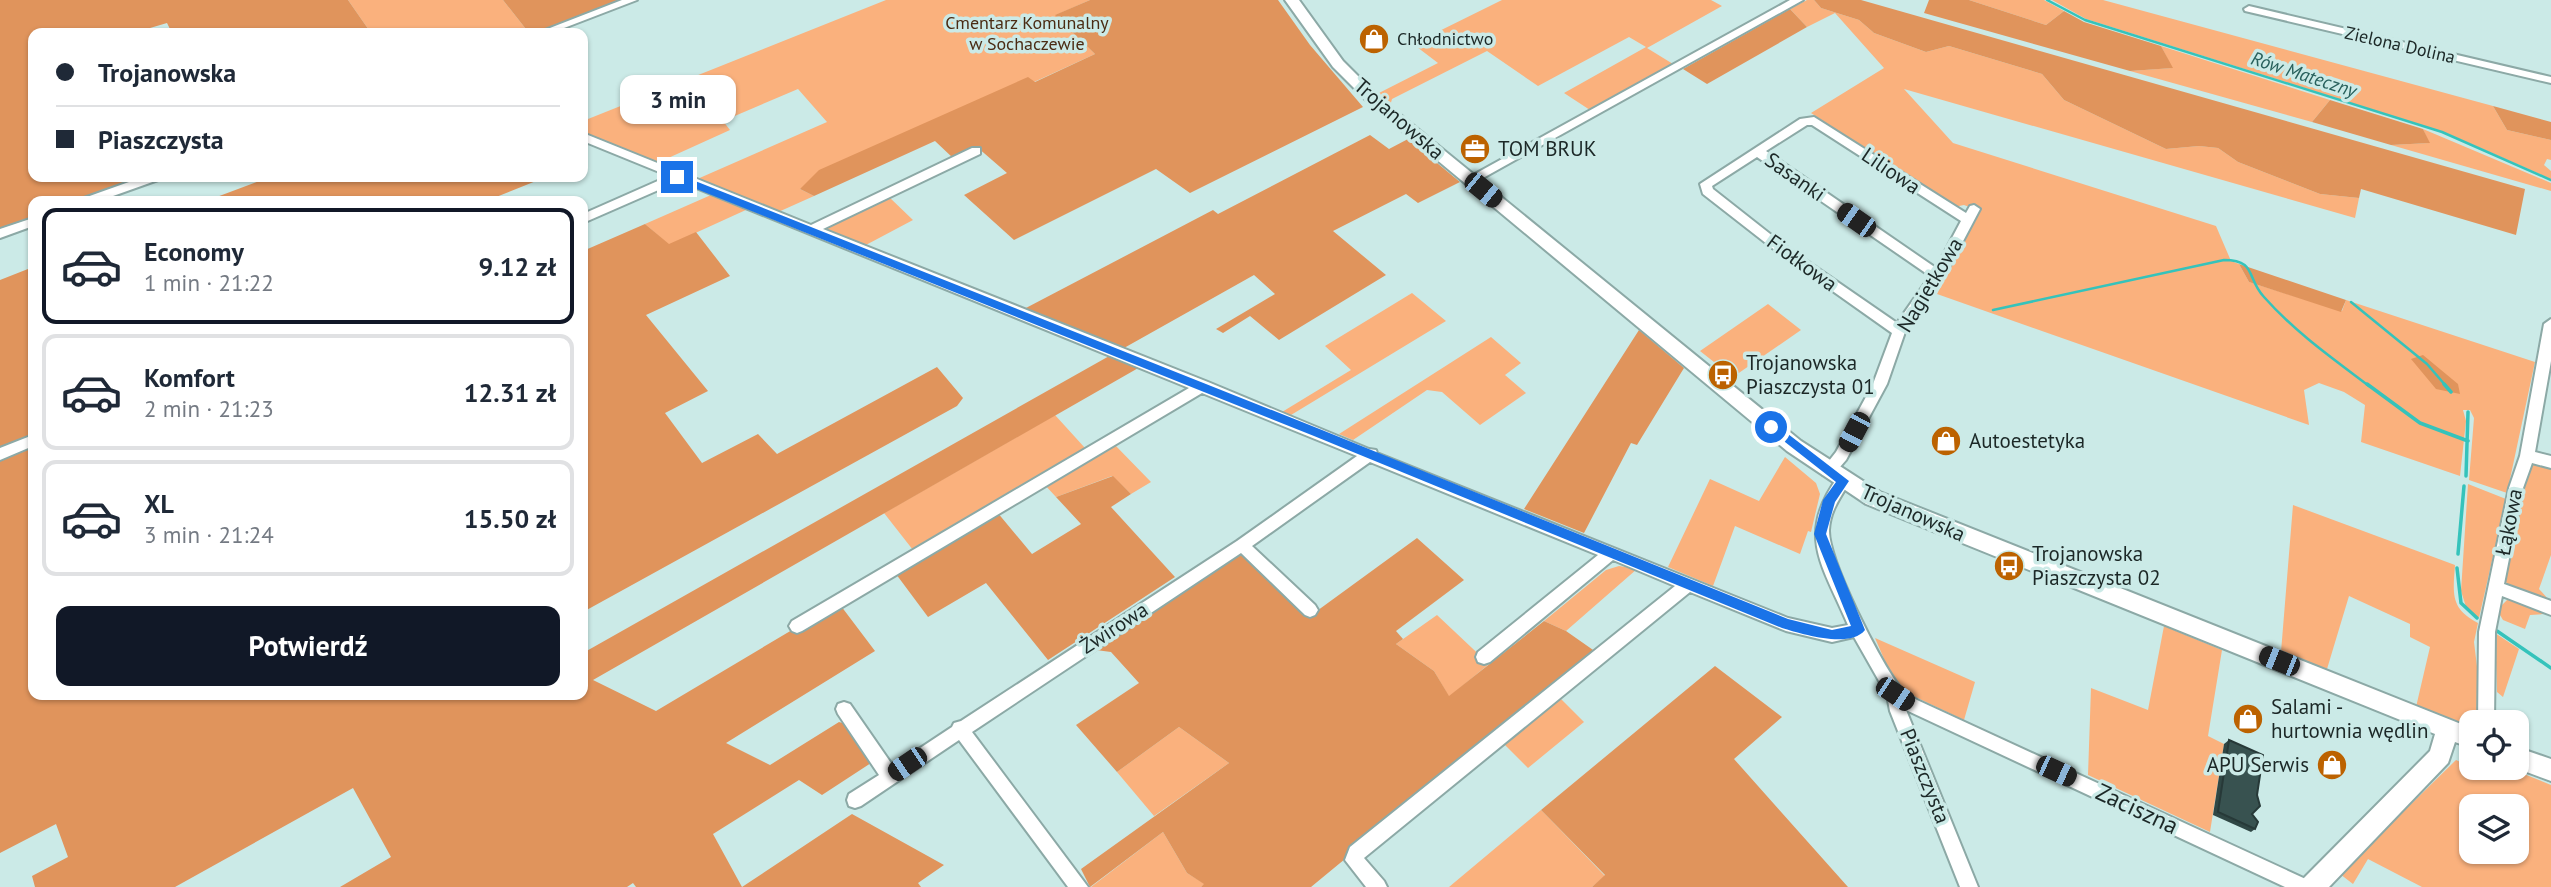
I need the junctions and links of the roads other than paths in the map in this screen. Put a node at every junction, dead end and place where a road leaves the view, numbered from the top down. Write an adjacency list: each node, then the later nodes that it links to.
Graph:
1 (632, 0): 5 (street)
2 (1292, 0): 11 (street, Trojanowska)
3 (1798, 0): 11 (street)
4 (2249, 9): 6 (street, Zielona Dolina)
5 (556, 28)
6 (2551, 80)
7 (588, 138): 10 (street)
8 (976, 151): 17 (street)
9 (1757, 151): 14 (street, Liliowa); 19 (street, Sasanki); 21 (street, Fiołkowa)
10 (677, 177): 15 (street); 17 (street)
11 (1470, 180): 28 (street, Trojanowska)
12 (140, 182): 13 (street)
13 (102, 196)
14 (1971, 214): 19 (street, Nagietkowa)
15 (588, 217)
16 (28, 224): 18 (street)
17 (811, 230): 22 (street)
18 (0, 234)
19 (1937, 275): 21 (street, Nagietkowa)
20 (2551, 324): 26 (street, Łąkowa)
21 (1899, 331): 28 (street, Nagietkowa)
22 (1203, 386): 25 (street); 35 (street)
23 (28, 442): 24 (street)
24 (0, 454)
25 (1371, 454): 29 (street, Żwirowa); 30 (street)
26 (2527, 456): 27 (street); 32 (street, Łąkowa)
27 (2551, 462)
28 (1835, 476): 36 (street, Piaszczysta); 42 (street, Trojanowska)
29 (1242, 545): 34 (street); 41 (street, Żwirowa)
30 (1611, 553): 31 (street); 37 (street)
31 (1688, 584): 36 (street); 49 (street)
32 (2497, 587): 33 (street); 40 (street, Łąkowa)
33 (2551, 608)
34 (1310, 610)
35 (797, 626)
36 (1858, 630): 38 (street, Piaszczysta)
37 (1484, 657)
38 (1895, 694): 50 (street, Piaszczysta); 51 (street, Zaciszna)
39 (844, 709): 46 (street)
40 (2486, 710)
41 (960, 729): 46 (street, Żwirowa); 48 (street)
42 (2447, 729): 43 (street, Trojanowska); 52 (street)
43 (2459, 734)
44 (2529, 762): 45 (street)
45 (2551, 770)
46 (890, 776): 47 (street, Żwirowa)
47 (855, 800)
48 (1079, 887)
49 (1378, 887)
50 (1969, 887)
51 (2304, 887)
52 (2312, 887)

